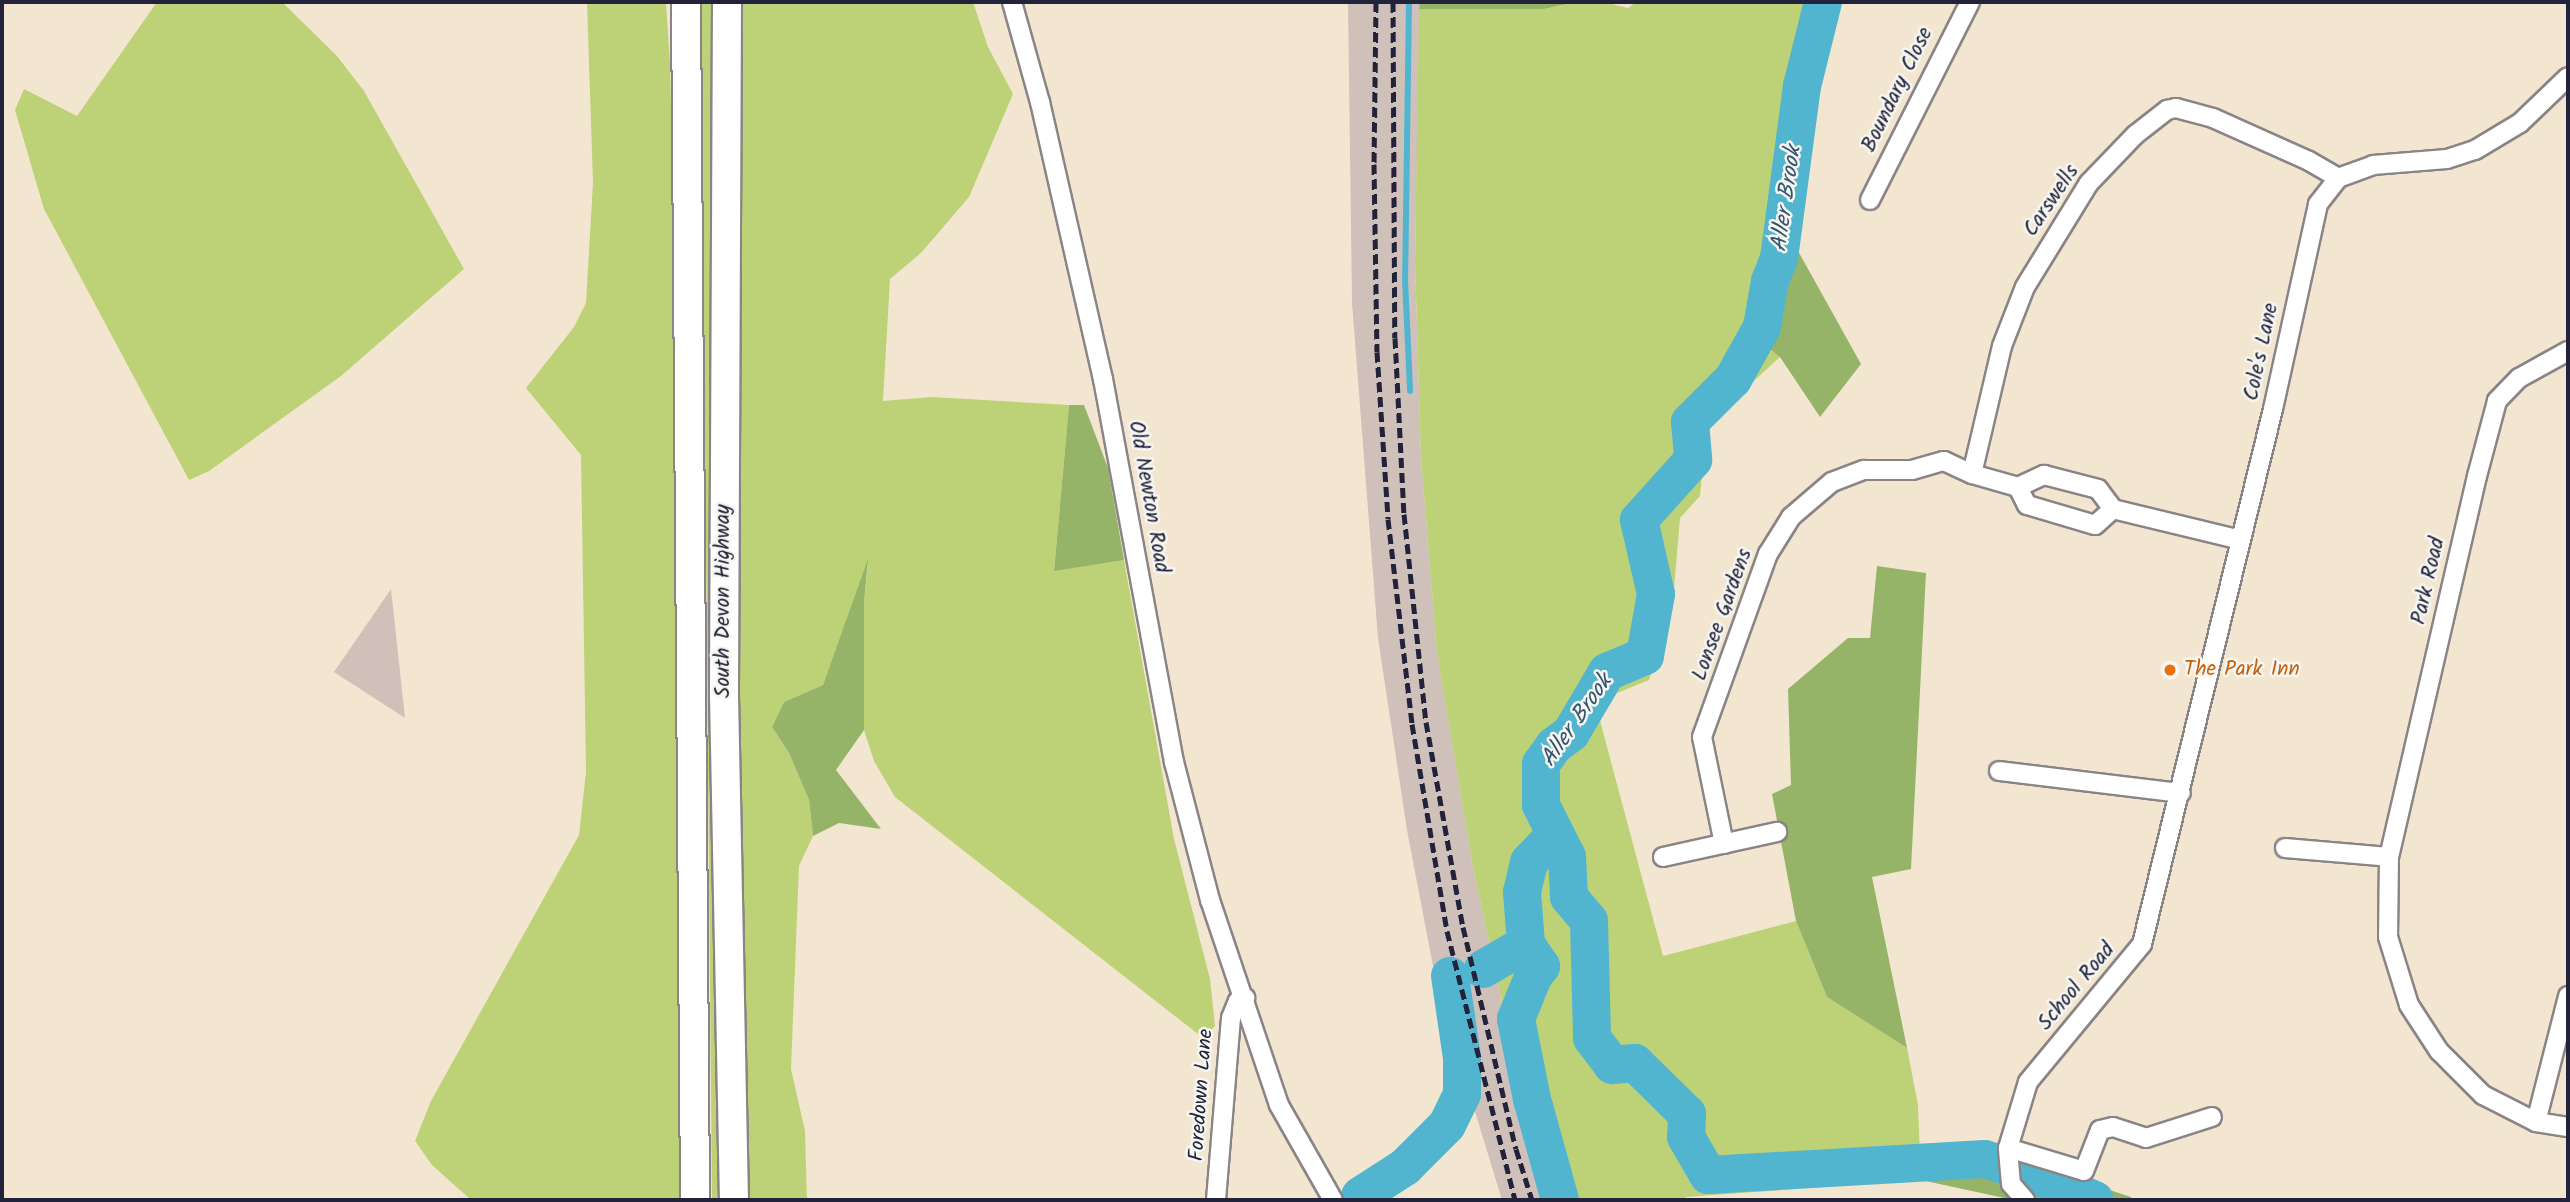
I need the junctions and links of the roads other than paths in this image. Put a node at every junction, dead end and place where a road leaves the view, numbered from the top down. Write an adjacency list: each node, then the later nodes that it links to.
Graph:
1 (678, 2): 7 (highway)
2 (686, 2): 7 (highway, South Devon Highway)
3 (727, 2): 29 (highway, South Devon Highway)
4 (1012, 2): 23 (street, Old Newton Road)
5 (1970, 2): 9 (street, Boundary Close)
6 (2568, 77): 8 (street)
7 (687, 103): 28 (highway, South Devon Highway)
8 (2338, 178): 11 (street, Carswells); 14 (street, Cole's Lane)
9 (1870, 201)
10 (2568, 351): 21 (street, Park Road)
11 (1972, 474): 12 (street); 18 (street, Lonsee Gardens)
12 (2018, 487): 13 (street); 13 (street)
13 (2113, 509): 14 (street)
14 (2241, 540): 16 (street, Cole's Lane)
15 (1999, 771): 16 (street)
16 (2181, 793): 27 (street, School Road)
17 (1777, 832): 18 (street)
18 (1724, 844): 20 (street)
19 (2285, 848): 21 (street)
20 (1663, 857)
21 (2389, 857): 25 (street, Park Road)
22 (2568, 996): 25 (street)
23 (1245, 998): 30 (street, Foredown Lane); 31 (street, Old Newton Road)
24 (2212, 1117): 27 (street)
25 (2536, 1122): 26 (street, Park Road)
26 (2568, 1127)
27 (2009, 1153): 32 (street, School Road)
28 (695, 1200)
29 (734, 1200)
30 (1216, 1200)
31 (1333, 1200)
32 (2025, 1200)

